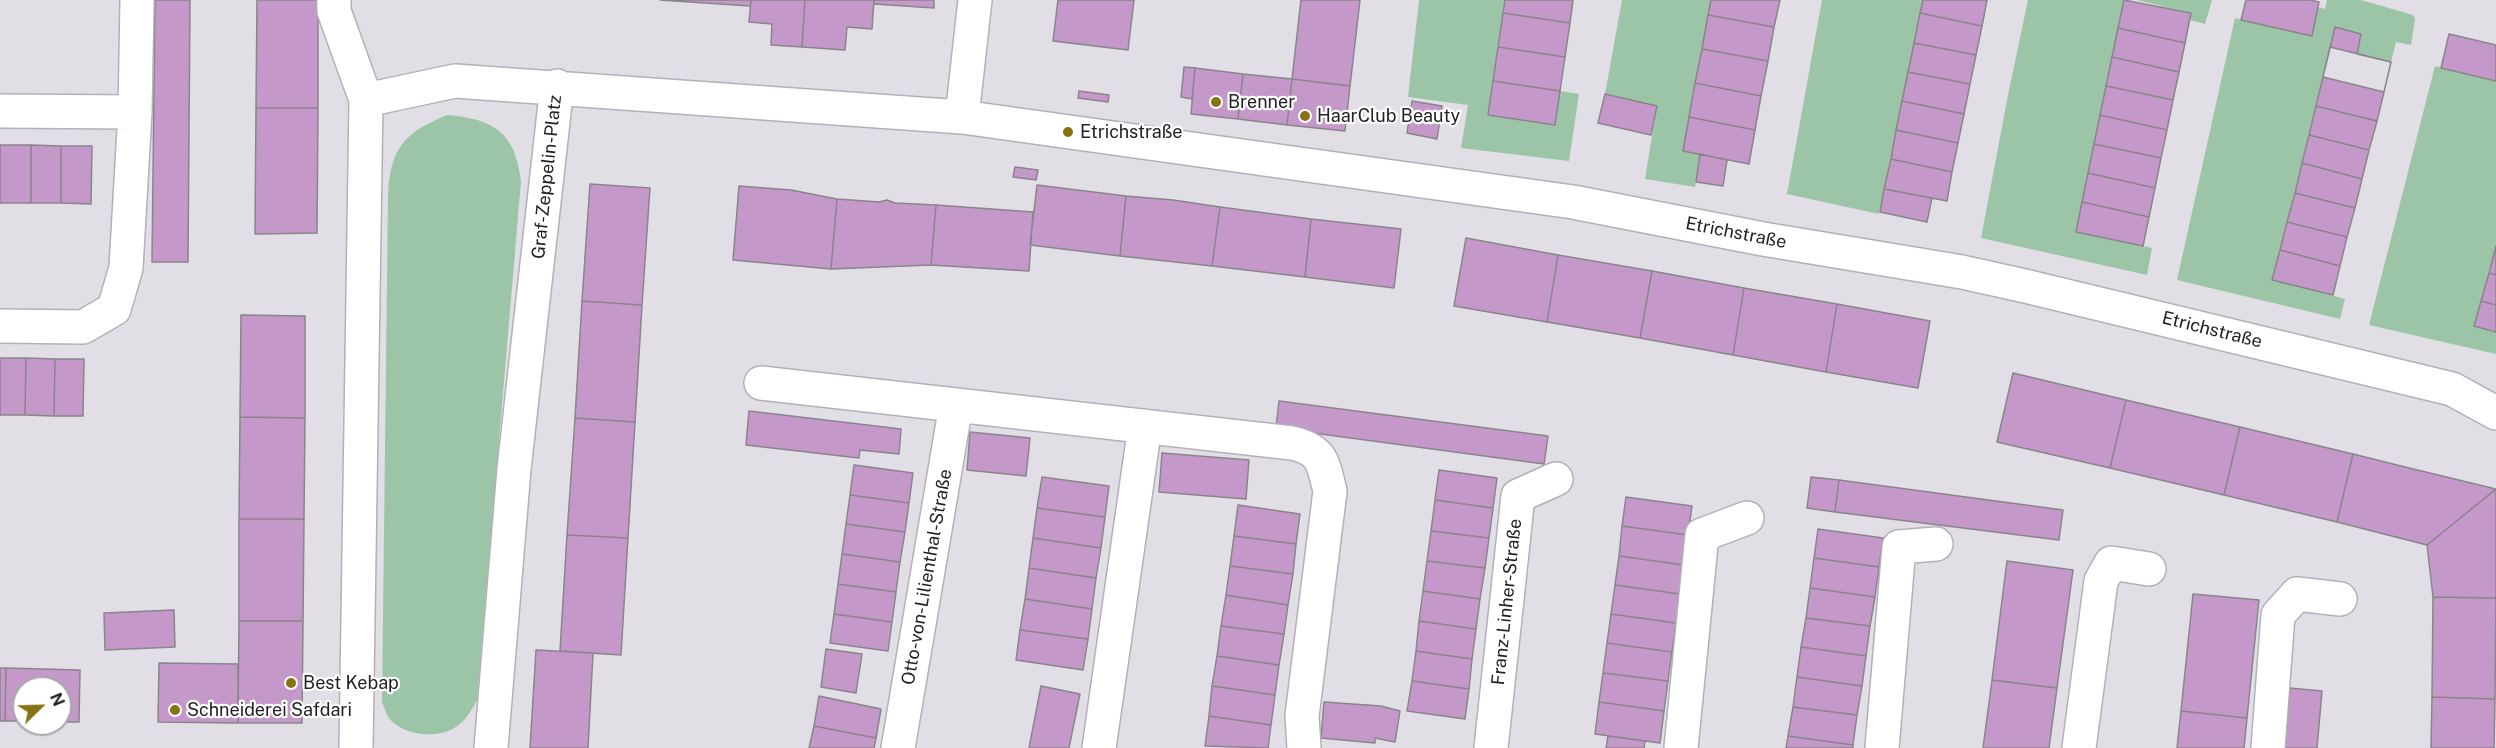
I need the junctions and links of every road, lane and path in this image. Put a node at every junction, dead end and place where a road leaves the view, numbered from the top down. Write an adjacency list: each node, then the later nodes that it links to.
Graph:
1 (137, 0): 7 (street)
2 (334, 0): 5 (street)
3 (975, 0): 8 (street)
4 (557, 86): 5 (street, Graf-Zeppelin-Platz); 8 (street, Etrichstraße); 20 (street, Graf-Zeppelin-Platz)
5 (366, 100): 19 (street)
6 (0, 111): 7 (street)
7 (135, 112): 9 (street)
8 (962, 117): 12 (street, Etrichstraße)
9 (0, 326)
10 (761, 383): 11 (street)
11 (956, 405): 13 (street); 21 (street, Otto-von-Lilienthal-Straße)
12 (2496, 413)
13 (1145, 426): 22 (street); 23 (street)
14 (1556, 479): 24 (street, Franz-Linher-Straße)
15 (1747, 518): 25 (street)
16 (1936, 544): 26 (street)
17 (2149, 569): 27 (street)
18 (2340, 599): 28 (street)
19 (356, 748)
20 (491, 748)
21 (898, 748)
22 (1099, 748)
23 (1304, 748)
24 (1491, 748)
25 (1681, 748)
26 (1882, 748)
27 (2079, 748)
28 (2268, 748)

